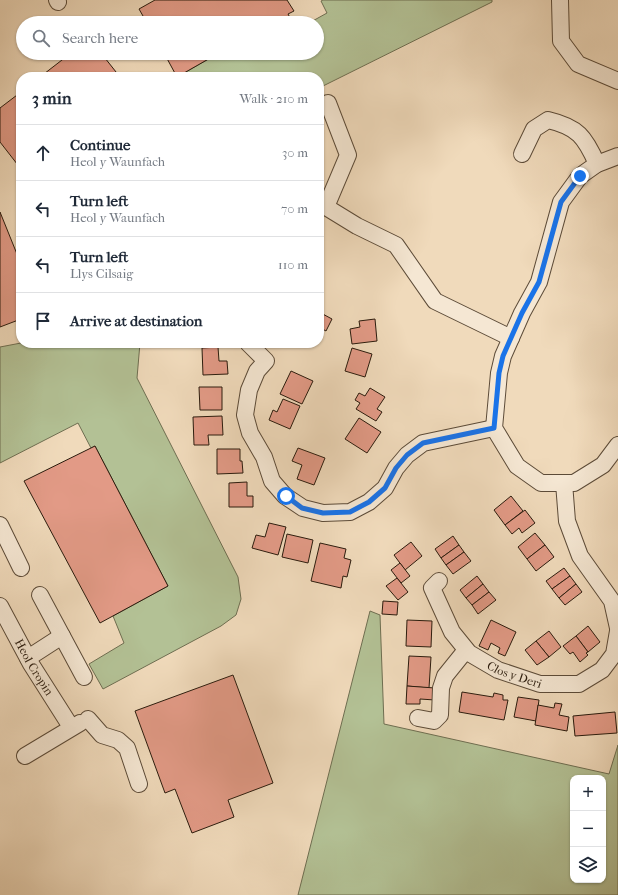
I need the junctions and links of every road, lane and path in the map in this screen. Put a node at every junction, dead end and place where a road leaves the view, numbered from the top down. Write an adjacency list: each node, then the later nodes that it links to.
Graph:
1 (560, 0): 2 (street)
2 (618, 81)
3 (328, 103): 7 (street)
4 (522, 154): 6 (street)
5 (618, 156): 6 (street)
6 (597, 164): 9 (street)
7 (324, 203)
8 (324, 206): 9 (street)
9 (511, 338): 11 (street)
10 (253, 348): 11 (street)
11 (494, 428): 13 (street)
12 (618, 445): 13 (street)
13 (564, 483): 19 (street)
14 (0, 525): 15 (street)
15 (21, 568)
16 (439, 581): 22 (street, Clos y Deri)
17 (40, 594): 21 (street)
18 (0, 606): 23 (street, Heol Cropin)
19 (618, 628)
20 (618, 631): 22 (street, Clos y Deri)
21 (62, 636): 23 (street); 24 (street)
22 (466, 650): 25 (street)
23 (28, 658): 26 (street, Heol Cropin)
24 (84, 677)
25 (418, 718)
26 (71, 727): 27 (street); 28 (street)
27 (25, 756)
28 (139, 784)

